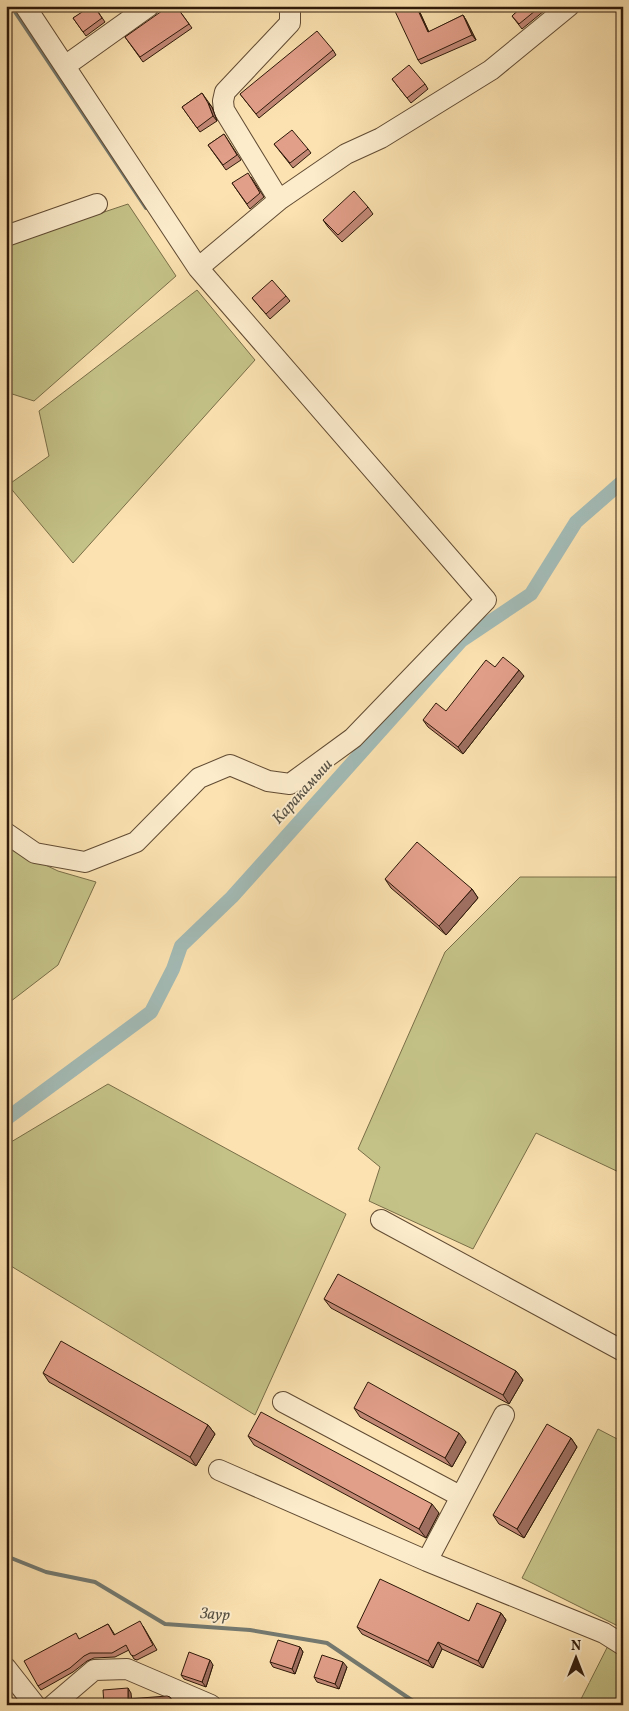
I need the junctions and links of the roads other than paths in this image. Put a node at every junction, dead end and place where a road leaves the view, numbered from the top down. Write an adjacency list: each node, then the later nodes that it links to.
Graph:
1 (25, 6): 5 (street)
2 (149, 6): 5 (street)
3 (290, 6): 6 (street)
4 (569, 6): 6 (street)
5 (65, 66): 9 (street)
6 (279, 200): 9 (street)
7 (97, 204): 8 (street)
8 (6, 236)
9 (198, 268): 10 (street)
10 (6, 833)
11 (381, 1220): 12 (street)
12 (623, 1351)
13 (283, 1402): 16 (street)
14 (504, 1416): 16 (street)
15 (219, 1470): 17 (street)
16 (460, 1496): 17 (street)
17 (427, 1561): 18 (street)
18 (623, 1645)
19 (6, 1668): 20 (street)
20 (35, 1705)
21 (53, 1705): 22 (street)
22 (211, 1705)

